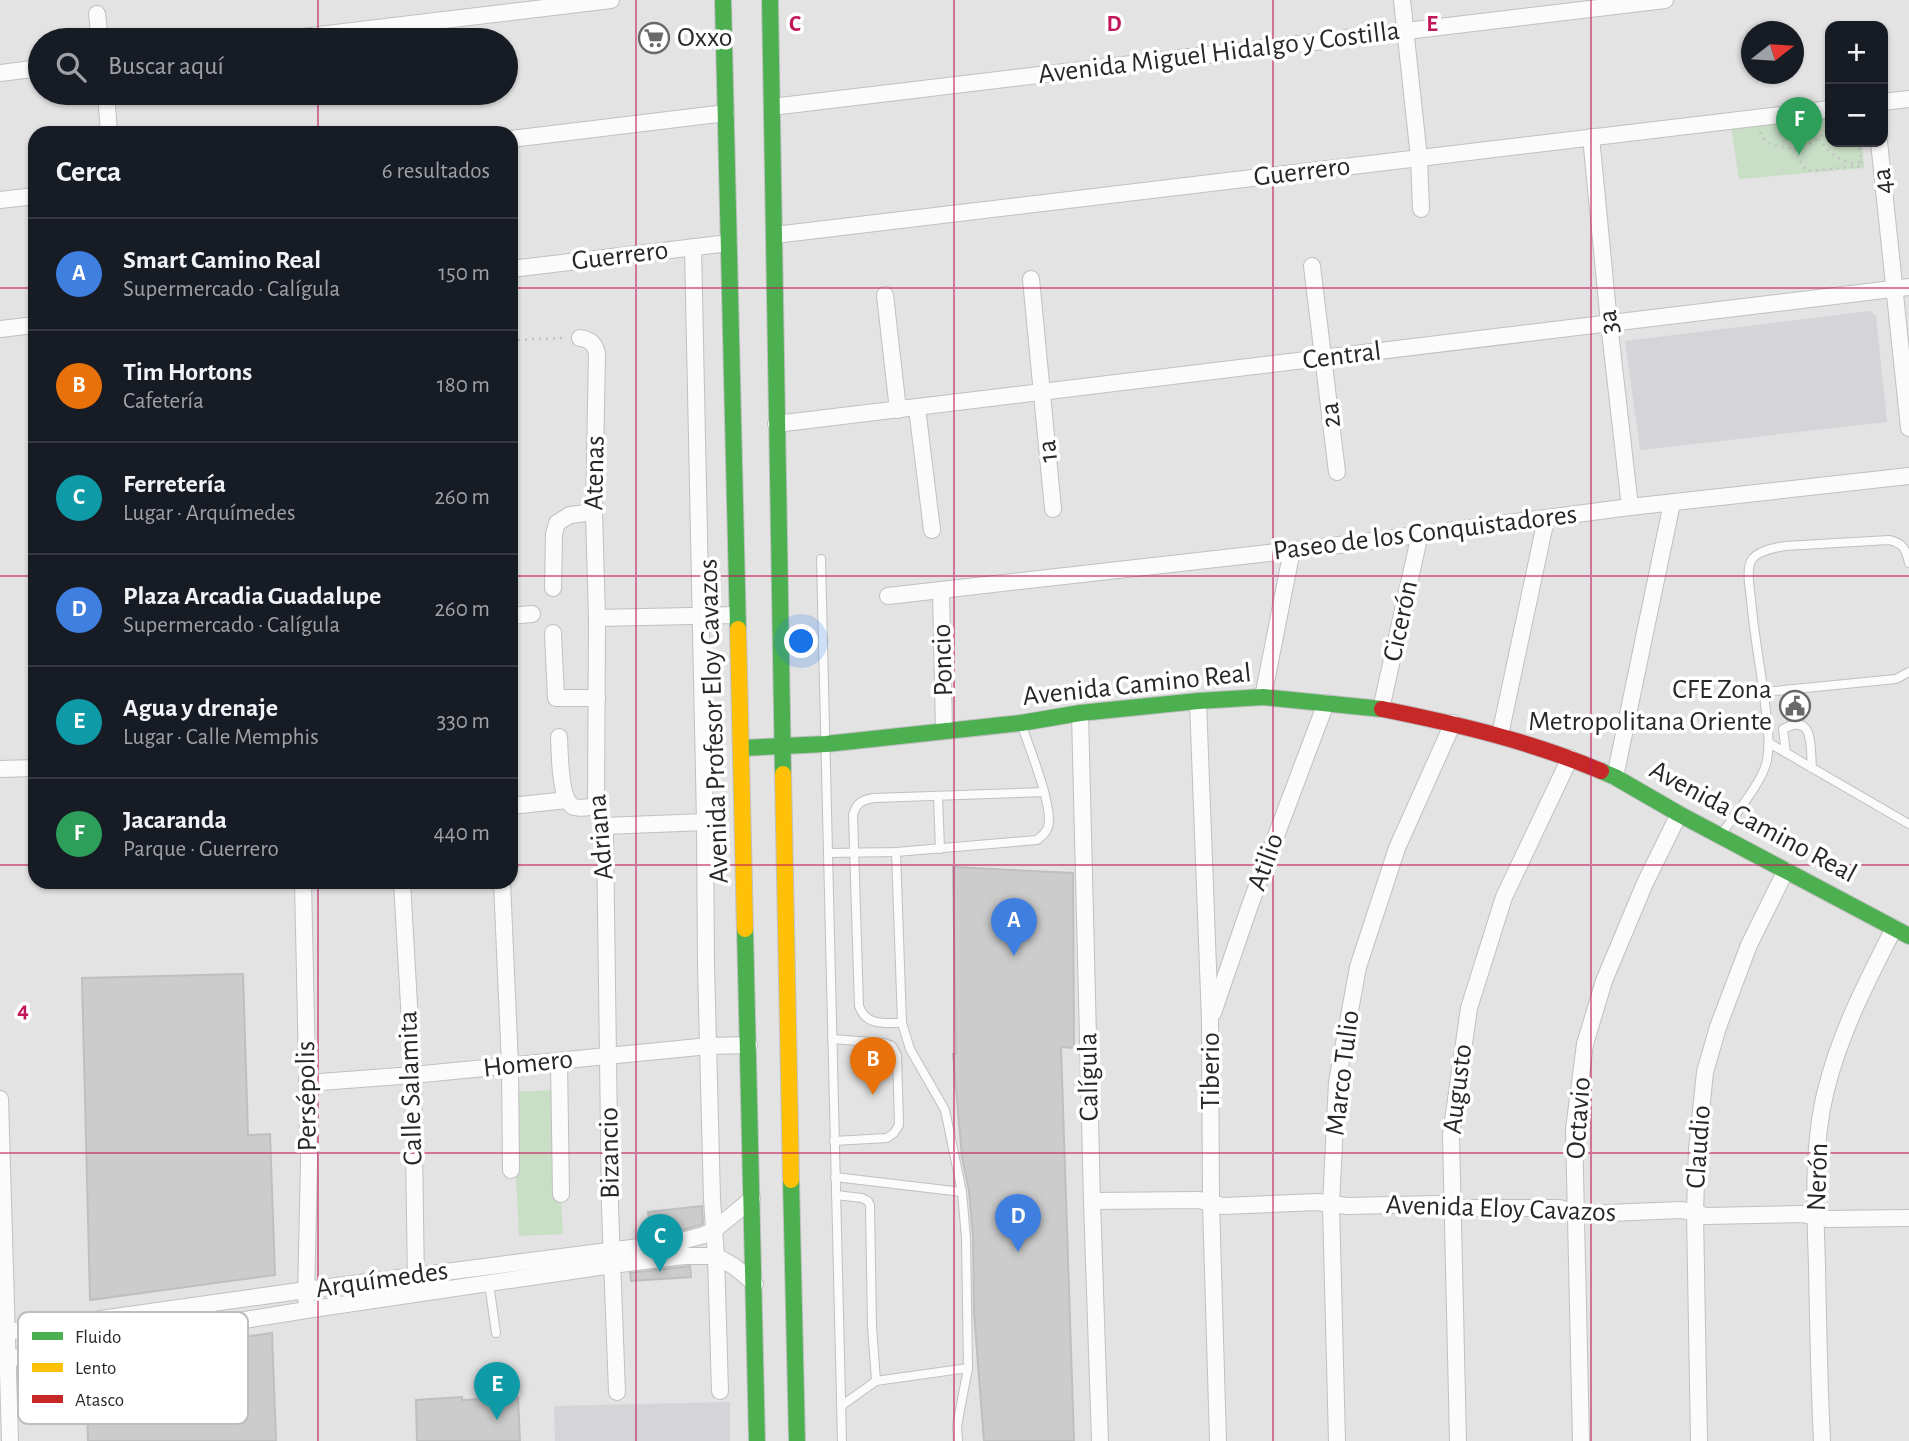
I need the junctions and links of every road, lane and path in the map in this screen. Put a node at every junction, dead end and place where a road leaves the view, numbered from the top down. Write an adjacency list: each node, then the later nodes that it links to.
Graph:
1 (611, 0): 8 (street)
2 (723, 0): 17 (main road, Avenida Profesor Eloy Cavazos)
3 (770, 0): 15 (main road)
4 (1402, 0): 9 (street)
5 (1665, 0): 9 (street, Avenida Miguel Hidalgo y Costilla)
6 (97, 14): 7 (street)
7 (99, 28)
8 (377, 28)
9 (1405, 30): 15 (street, Avenida Miguel Hidalgo y Costilla); 27 (street)
10 (28, 70): 11 (street)
11 (0, 73)
12 (1909, 99): 13 (street)
13 (1888, 101)
14 (107, 105): 18 (street)
15 (772, 107): 32 (main road)
16 (1825, 110): 21 (street, Guerrero)
17 (726, 113): 22 (street); 33 (main road, Avenida Profesor Eloy Cavazos)
18 (108, 126)
19 (1759, 129): 26 (path)
20 (1825, 133): 23 (path)
21 (1591, 137): 27 (street, Guerrero); 40 (street, 3a)
22 (518, 138)
23 (1819, 138): 26 (path); 28 (path)
24 (1860, 147): 28 (path)
25 (1880, 147): 38 (street, 4a)
26 (1795, 148): 28 (path)
27 (1419, 158): 31 (street); 32 (street, Guerrero)
28 (1861, 160)
29 (28, 197): 30 (street)
30 (0, 201)
31 (1422, 209)
32 (775, 235): 50 (main road)
33 (729, 243): 34 (street, Guerrero); 70 (main road, Avenida Profesor Eloy Cavazos)
34 (693, 247): 36 (street, Guerrero); 69 (street)
35 (1312, 265): 45 (street, 2a)
36 (518, 267)
37 (1031, 279): 47 (street, 1a)
38 (1902, 287): 40 (street, Central); 46 (street, 4a)
39 (885, 295): 49 (street)
40 (1609, 323): 45 (street, Central); 55 (street, 3a)
41 (28, 326): 42 (street)
42 (0, 329)
43 (580, 338): 44 (path); 57 (street, Atenas)
44 (518, 340)
45 (1325, 358): 47 (street, Central); 52 (street, 2a)
46 (1906, 363): 51 (street, 4a)
47 (1042, 392): 48 (street, Central); 56 (street, 1a)
48 (917, 408): 49 (street, Central); 59 (street)
49 (898, 410): 50 (street, Central)
50 (776, 424): 88 (main road)
51 (1909, 428)
52 (1337, 472)
53 (1909, 475): 54 (street, Paseo de los Conquistadores)
54 (1672, 503): 55 (street, Paseo de los Conquistadores); 95 (street)
55 (1630, 507): 58 (street, Paseo de los Conquistadores)
56 (1053, 509)
57 (594, 512): 64 (street); 71 (street, Atenas)
58 (1546, 519): 60 (street, Paseo de los Conquistadores); 84 (street)
59 (932, 530)
60 (1420, 534): 61 (street, Paseo de los Conquistadores); 79 (street, Cicerón)
61 (1292, 550): 65 (street, Paseo de los Conquistadores); 75 (street)
62 (821, 559): 87 (lane)
63 (1909, 563): 74 (lane)
64 (553, 587)
65 (941, 590): 66 (street, Paseo de los Conquistadores); 83 (street, Poncio)
66 (888, 596)
67 (532, 614): 68 (street)
68 (518, 615)
69 (700, 615): 70 (street); 71 (street); 102 (street)
70 (737, 615): 89 (main road, Avenida Profesor Eloy Cavazos)
71 (597, 618): 76 (street, Adriana)
72 (553, 633): 76 (street)
73 (1909, 672): 74 (lane)
74 (1764, 692): 86 (lane)
75 (1263, 697): 77 (main road, Avenida Camino Real); 78 (main road, Avenida Camino Real)
76 (597, 698): 100 (street, Adriana)
77 (1198, 701): 80 (main road, Avenida Camino Real); 116 (street, Tiberio)
78 (1326, 703): 79 (main road, Avenida Camino Real); 116 (street, Atilio)
79 (1381, 709): 82 (main road, Avenida Camino Real)
80 (1080, 713): 81 (main road, Avenida Camino Real); 134 (street, Calígula)
81 (1021, 723): 83 (main road, Avenida Camino Real); 96 (lane)
82 (1453, 723): 84 (main road, Avenida Camino Real); 136 (street, Marco Tulio)
83 (944, 731): 87 (main road, Avenida Camino Real)
84 (1500, 735): 91 (main road, Avenida Camino Real)
85 (559, 737): 98 (street)
86 (1769, 743): 90 (lane); 105 (lane)
87 (826, 744): 88 (main road, Avenida Camino Real); 108 (lane)
88 (782, 746): 89 (main road, Avenida Camino Real); 164 (main road)
89 (741, 748): 119 (main road, Avenida Profesor Eloy Cavazos)
90 (1786, 752): 93 (lane); 93 (lane)
91 (1570, 758): 95 (main road, Avenida Camino Real); 137 (street, Augusto)
92 (28, 768): 94 (street)
93 (1812, 768): 103 (lane)
94 (0, 769)
95 (1615, 777): 101 (main road, Avenida Camino Real)
96 (1044, 792): 97 (lane); 106 (lane)
97 (938, 796): 106 (lane); 109 (lane)
98 (567, 800): 99 (street); 100 (street)
99 (518, 805)
100 (596, 807): 104 (street, Adriana)
101 (1679, 814): 105 (main road, Avenida Camino Real); 138 (street, Octavio)
102 (705, 822): 104 (street); 120 (street)
103 (1909, 824)
104 (604, 825): 121 (street, Adriana)
105 (1720, 836): 110 (main road, Avenida Camino Real)
106 (940, 849): 107 (lane)
107 (896, 852): 109 (lane); 117 (lane)
108 (829, 853): 109 (lane); 118 (lane)
109 (854, 853): 117 (lane)
110 (1786, 870): 114 (main road, Avenida Camino Real); 139 (street, Claudio)
111 (303, 889): 125 (street, Persépolis)
112 (402, 889): 124 (street, Calle Salamita)
113 (502, 889): 123 (street)
114 (1894, 928): 115 (main road, Avenida Camino Real); 140 (street, Nerón)
115 (1909, 936)
116 (1210, 1021): 135 (street, Tiberio)
117 (902, 1023): 130 (lane)
118 (832, 1039): 127 (lane); 127 (lane)
119 (749, 1045): 120 (street, Homero); 133 (main road, Avenida Profesor Eloy Cavazos)
120 (709, 1046): 121 (street, Homero); 142 (street)
121 (609, 1056): 122 (street, Homero); 144 (street, Bizancio)
122 (559, 1061): 123 (street, Homero); 131 (street)
123 (510, 1065): 124 (street, Homero); 128 (street)
124 (412, 1075): 125 (street, Homero); 146 (street, Calle Salamita)
125 (307, 1083): 149 (street, Persépolis)
126 (0, 1098): 154 (street)
127 (834, 1141): 129 (lane)
128 (511, 1170)
129 (835, 1177): 130 (lane); 132 (lane)
130 (962, 1192): 157 (lane)
131 (561, 1194)
132 (836, 1195): 158 (lane); 161 (lane)
133 (752, 1199): 142 (street, Arquímedes); 148 (main road, Avenida Profesor Eloy Cavazos)
134 (1092, 1201): 135 (street, Avenida Eloy Cavazos); 167 (street, Calígula)
135 (1211, 1203): 136 (street, Avenida Eloy Cavazos); 168 (street, Tiberio)
136 (1331, 1205): 137 (street, Avenida Eloy Cavazos); 169 (street, Marco Tulio)
137 (1451, 1207): 138 (street, Avenida Eloy Cavazos); 170 (street, Augusto)
138 (1576, 1212): 139 (street, Avenida Eloy Cavazos); 171 (street, Octavio)
139 (1695, 1212): 140 (street, Avenida Eloy Cavazos); 172 (street, Claudio)
140 (1816, 1216): 141 (street, Avenida Eloy Cavazos); 173 (street, Nerón)
141 (1909, 1218)
142 (714, 1230): 143 (street); 144 (street, Arquímedes)
143 (716, 1256): 144 (street, Arquímedes); 148 (street); 159 (street)
144 (612, 1258): 145 (street, Arquímedes); 147 (street, Arquímedes); 160 (street, Bizancio)
145 (486, 1266): 146 (street, Arquímedes); 147 (lane)
146 (416, 1276): 149 (street, Arquímedes); 150 (street, Calle Salamita)
147 (489, 1283): 150 (street, Arquímedes); 155 (lane)
148 (755, 1284): 163 (main road, Avenida Profesor Eloy Cavazos)
149 (306, 1290): 151 (street, Persépolis); 152 (street, Arquímedes)
150 (416, 1294): 151 (street, Arquímedes)
151 (306, 1310): 153 (street, Arquímedes)
152 (151, 1312)
153 (248, 1319)
154 (4, 1333): 156 (street)
155 (496, 1333)
156 (4, 1359): 162 (street)
157 (968, 1368): 158 (lane); 166 (lane)
158 (876, 1381): 161 (lane)
159 (720, 1391)
160 (617, 1392)
161 (841, 1406): 165 (lane)
162 (10, 1441)
163 (757, 1441)
164 (797, 1441)
165 (842, 1441)
166 (958, 1441)
167 (1100, 1441)
168 (1218, 1441)
169 (1337, 1441)
170 (1458, 1441)
171 (1581, 1441)
172 (1699, 1441)
173 (1822, 1441)

